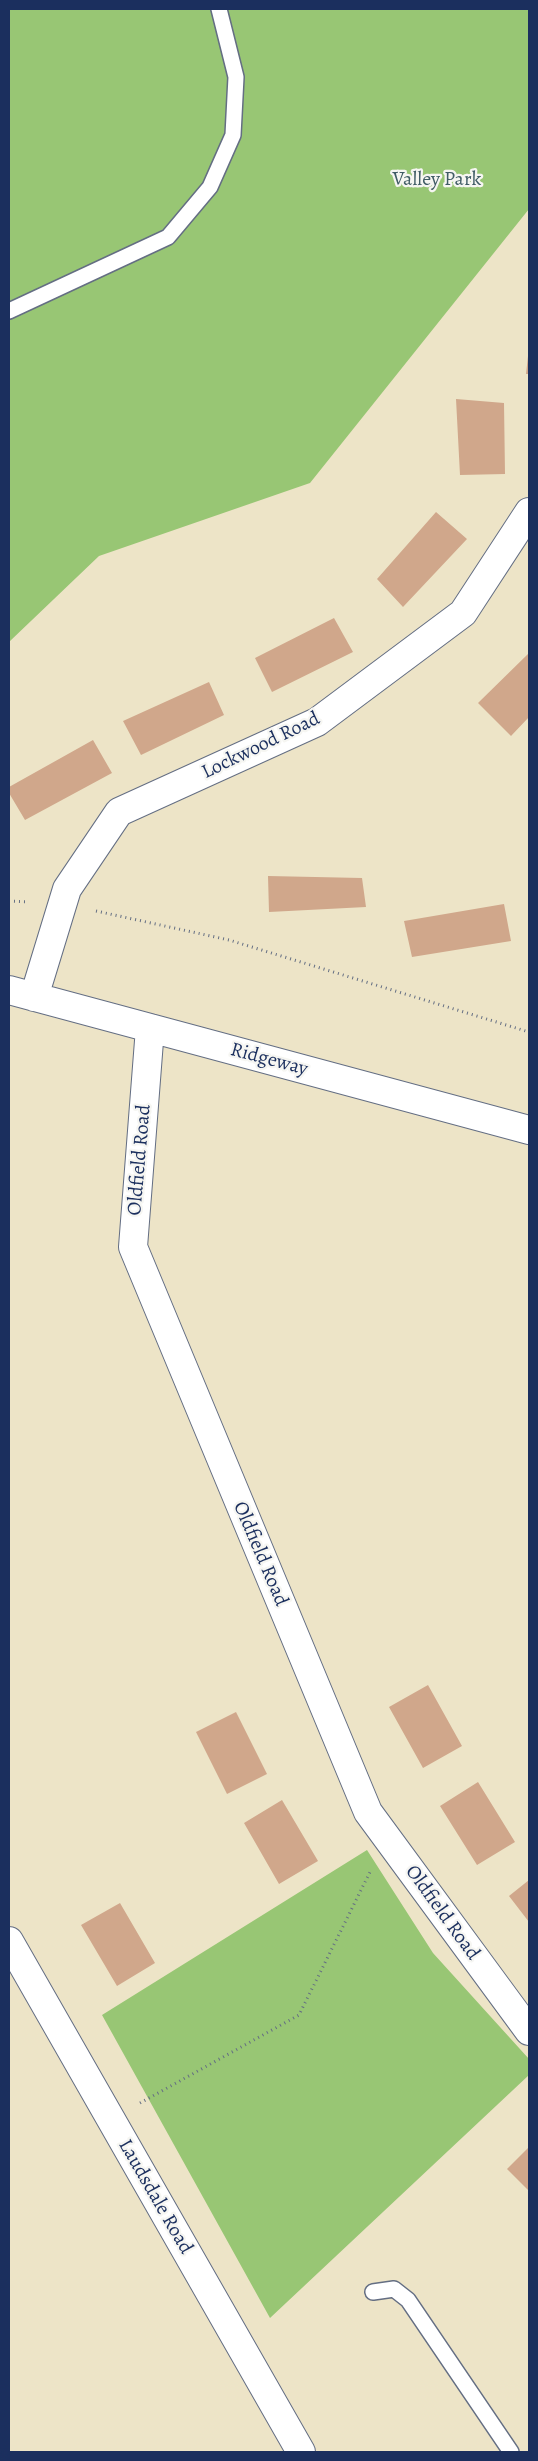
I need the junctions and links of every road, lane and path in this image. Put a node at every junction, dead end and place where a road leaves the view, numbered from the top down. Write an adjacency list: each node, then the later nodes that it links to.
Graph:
1 (219, 9): 2 (lane)
2 (9, 311)
3 (529, 512): 5 (street, Lockwood Road)
4 (9, 901): 5 (path)
5 (62, 905): 6 (street, Lockwood Road); 8 (path)
6 (22, 994): 7 (street, Ridgeway)
7 (150, 1028): 9 (street, Ridgeway); 10 (street, Oldfield Road)
8 (529, 1032)
9 (529, 1130)
10 (388, 1838): 12 (street, Oldfield Road); 13 (path)
11 (9, 1941): 13 (street, Laudsdale Road)
12 (529, 2031)
13 (111, 2119): 15 (street, Laudsdale Road)
14 (374, 2292): 16 (lane)
15 (300, 2452)
16 (511, 2452)

